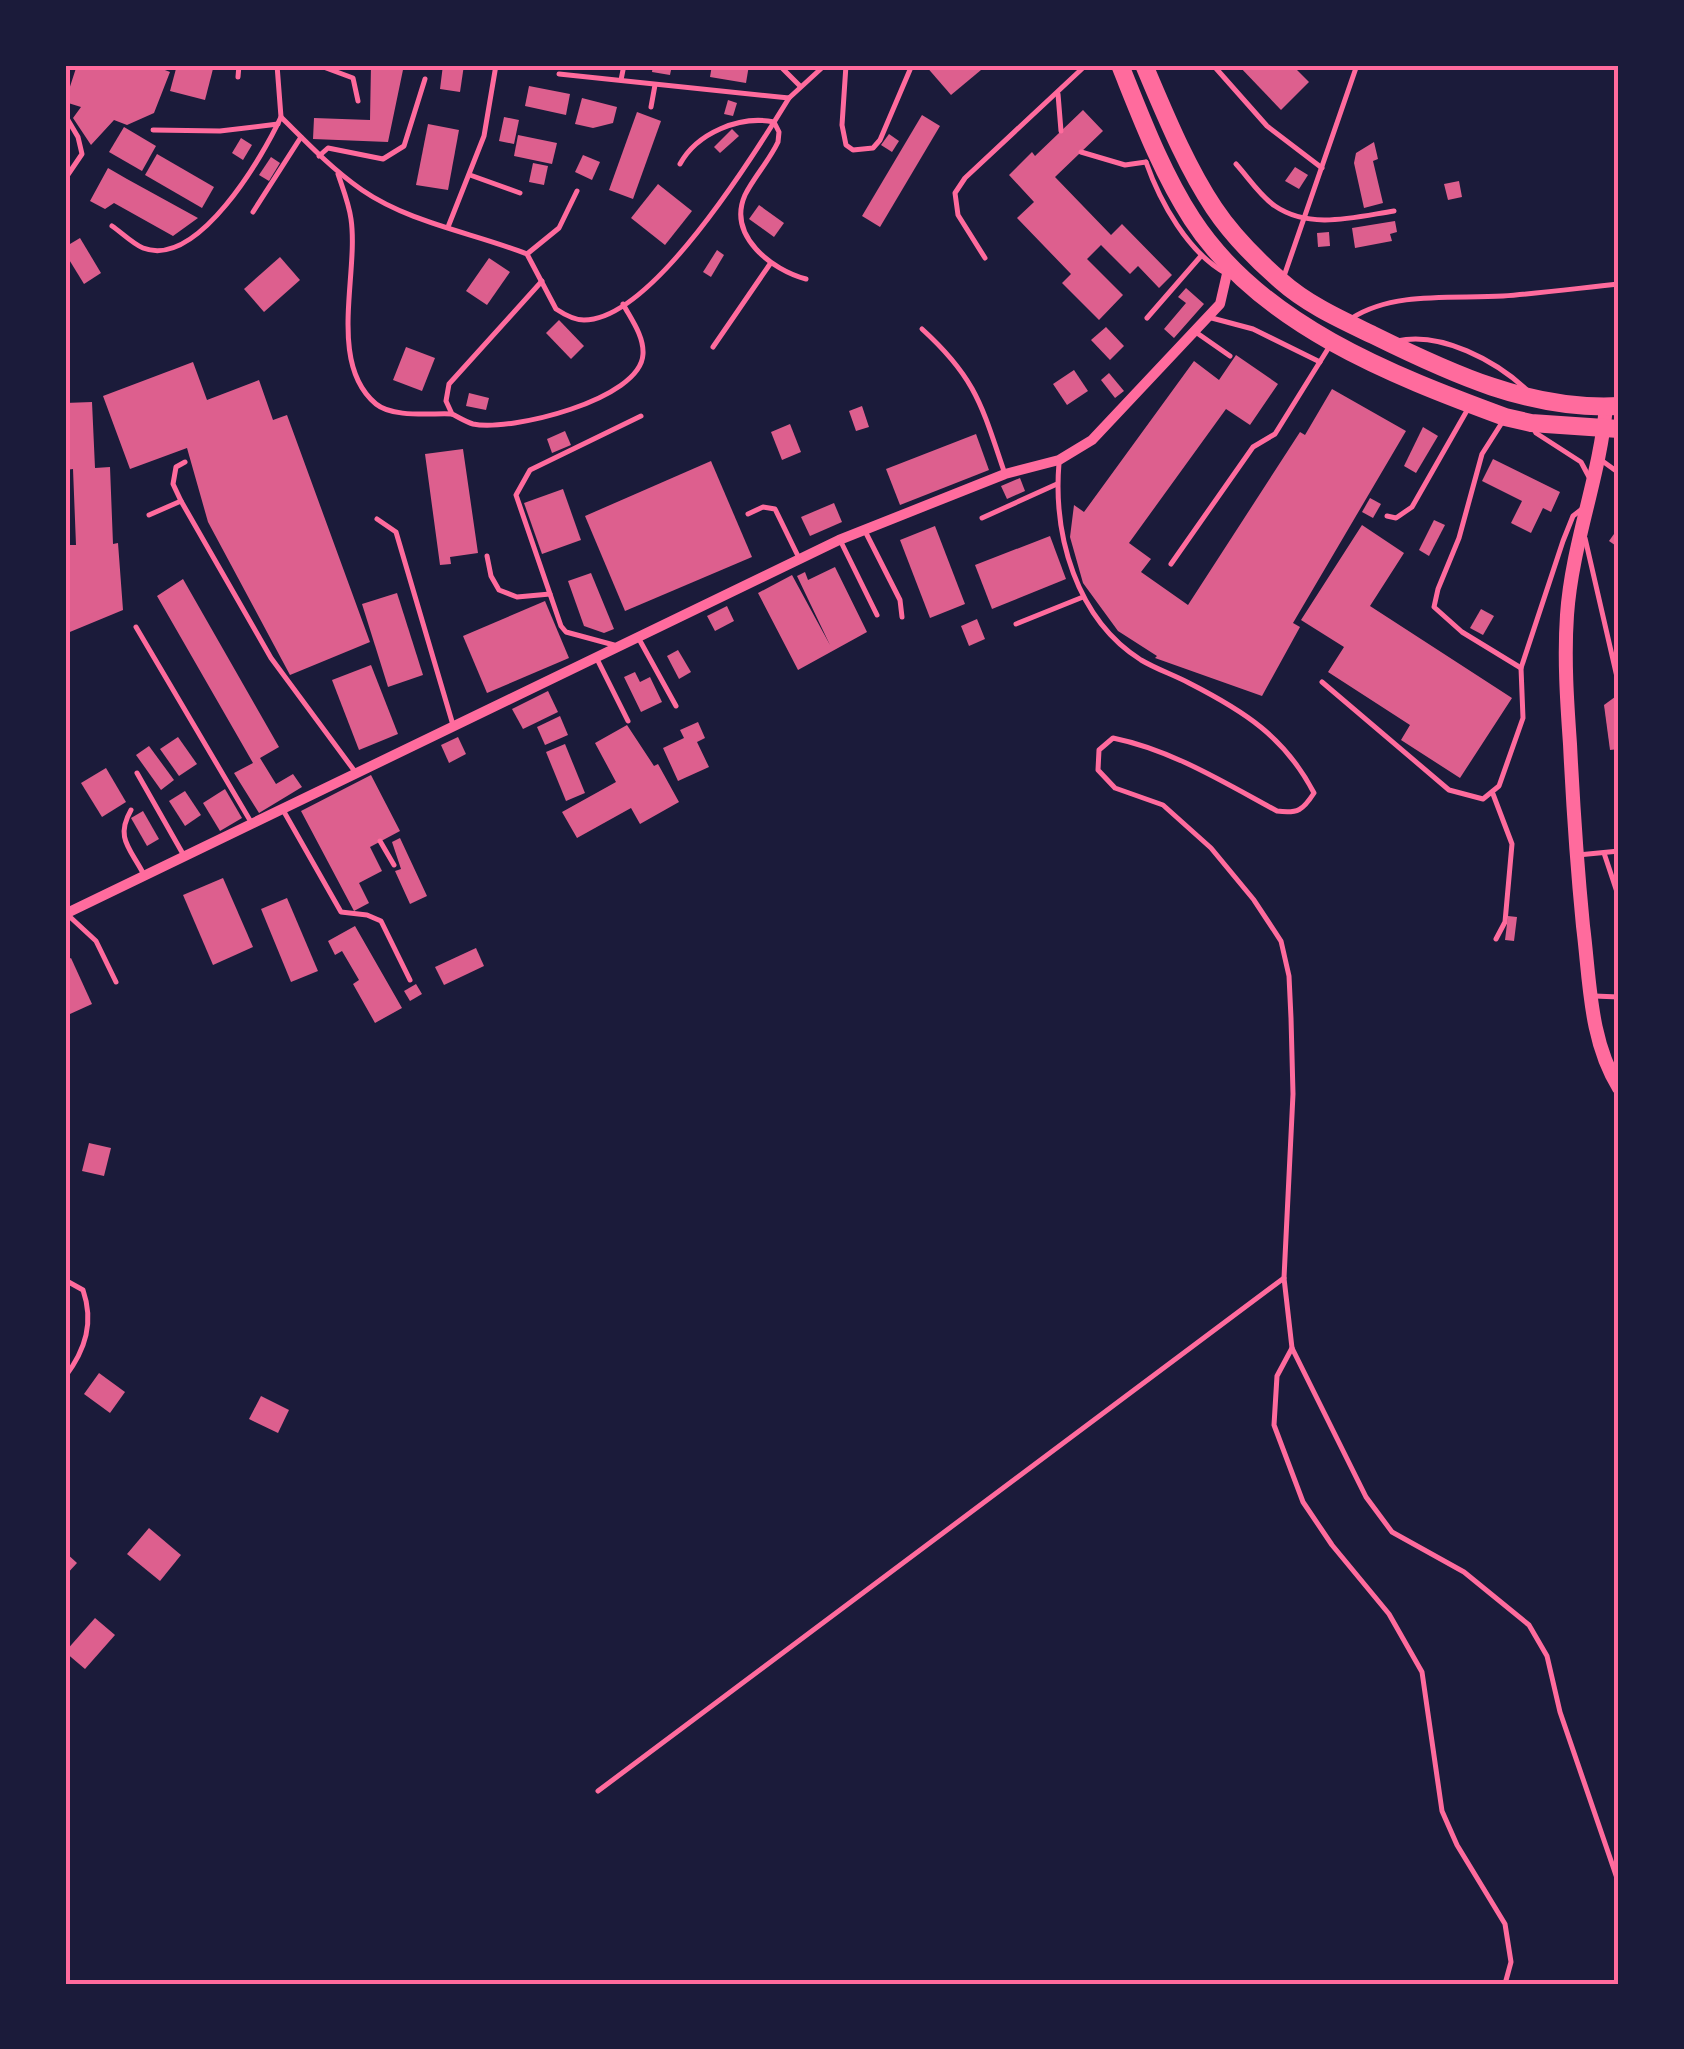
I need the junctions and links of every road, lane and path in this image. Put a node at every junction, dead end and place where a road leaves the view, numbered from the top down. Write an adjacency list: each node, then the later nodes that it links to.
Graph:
1 (238, 65): 16 (lane)
2 (277, 65): 26 (lane)
3 (318, 65): 23 (lane)
4 (496, 65): 38 (lane)
5 (624, 65): 18 (lane)
6 (780, 65): 20 (lane)
7 (825, 65): 20 (lane)
8 (846, 65): 9 (lane)
9 (912, 65)
10 (1086, 65): 21 (lane)
11 (1120, 65): 33 (main road)
12 (1144, 65): 54 (main road)
13 (1212, 65): 36 (lane)
14 (1357, 65): 36 (lane)
15 (559, 74): 18 (lane)
16 (238, 78)
17 (426, 79): 32 (lane)
18 (621, 80): 19 (lane)
19 (655, 85): 22 (lane); 24 (lane)
20 (800, 86): 22 (lane)
21 (1058, 94): 29 (lane); 49 (lane)
22 (789, 98): 27 (lane)
23 (358, 100)
24 (651, 107)
25 (65, 115): 39 (lane)
26 (280, 120): 28 (lane); 30 (lane); 45 (lane)
27 (774, 122): 34 (lane); 50 (lane); 56 (lane)
28 (154, 130)
29 (1061, 131)
30 (301, 138): 32 (lane); 43 (lane)
31 (1081, 152): 33 (lane)
32 (319, 156): 37 (lane)
33 (1152, 159): 48 (lane); 51 (main road)
34 (680, 164)
35 (1236, 164): 44 (lane)
36 (1322, 168): 44 (lane)
37 (338, 171): 46 (lane); 68 (lane)
38 (470, 175): 41 (lane); 46 (lane)
39 (65, 180)
40 (577, 190): 47 (lane)
41 (520, 193)
42 (1394, 210): 44 (lane)
43 (253, 212)
44 (1304, 220): 54 (lane)
45 (112, 226)
46 (448, 227): 47 (lane)
47 (528, 254): 53 (lane)
48 (1201, 256): 51 (lane); 58 (lane)
49 (985, 258)
50 (770, 264): 52 (lane); 63 (lane)
51 (1228, 270): 57 (street); 62 (main road)
52 (806, 279)
53 (542, 281): 56 (lane); 68 (lane)
54 (1282, 282): 59 (main road)
55 (1619, 284): 59 (lane)
56 (624, 304): 68 (lane)
57 (1208, 317): 61 (street); 65 (lane)
58 (1147, 318)
59 (1346, 322): 67 (main road)
60 (922, 329): 77 (lane)
61 (1194, 331): 64 (lane); 74 (street)
62 (1332, 342): 65 (lane); 66 (main road)
63 (713, 347)
64 (1230, 356)
65 (1320, 362): 91 (lane)
66 (1470, 404): 70 (main road); 84 (lane)
67 (1613, 406): 72 (street)
68 (452, 414)
69 (641, 416): 92 (lane)
70 (1505, 418): 71 (main road); 101 (lane)
71 (1531, 424): 72 (main road); 78 (lane)
72 (1612, 429): 73 (street)
73 (1599, 459): 76 (lane); 78 (street)
74 (1060, 460): 77 (street); 79 (lane)
75 (185, 462): 80 (lane)
76 (1619, 472)
77 (1004, 474): 87 (street)
78 (1592, 483): 83 (street)
79 (1058, 484): 85 (lane); 93 (lane)
80 (181, 501): 81 (lane); 108 (lane)
81 (149, 514)
82 (748, 514): 90 (lane)
83 (1583, 514): 101 (lane); 102 (lane); 116 (street)
84 (1387, 516)
85 (982, 518)
86 (377, 519): 106 (lane)
87 (864, 530): 88 (street); 95 (lane)
88 (840, 540): 90 (street); 94 (lane)
89 (487, 556): 92 (lane)
90 (799, 559): 98 (street)
91 (1171, 564)
92 (550, 594): 99 (lane)
93 (1083, 597): 96 (lane); 128 (lane)
94 (877, 615)
95 (902, 618)
96 (1016, 624)
97 (136, 627): 112 (lane)
98 (640, 639): 99 (street); 104 (lane)
99 (622, 647): 100 (street)
100 (597, 659): 105 (lane); 106 (street)
101 (1521, 668): 109 (lane)
102 (1617, 677)
103 (1322, 682): 109 (lane)
104 (676, 706)
105 (628, 721)
106 (453, 725): 108 (street)
107 (137, 773): 117 (lane)
108 (352, 778): 111 (street)
109 (1493, 794): 122 (lane)
110 (131, 810): 119 (lane)
111 (282, 810): 112 (street); 123 (lane)
112 (252, 824): 117 (street)
113 (380, 842): 118 (lane)
114 (1619, 851): 115 (lane)
115 (1604, 853): 116 (lane); 120 (lane)
116 (1576, 855): 125 (street)
117 (185, 856): 119 (street)
118 (394, 865)
119 (145, 876): 121 (street)
120 (1619, 898)
121 (66, 914): 124 (lane)
122 (1496, 939)
123 (410, 980)
124 (116, 982)
125 (1592, 996): 126 (lane); 127 (street)
126 (1619, 997)
127 (1619, 1088)
128 (1284, 1278): 130 (lane); 132 (lane)
129 (65, 1280): 131 (lane)
130 (1292, 1348): 133 (lane); 134 (lane)
131 (65, 1376)
132 (598, 1791)
133 (1619, 1884)
134 (1505, 1984)

